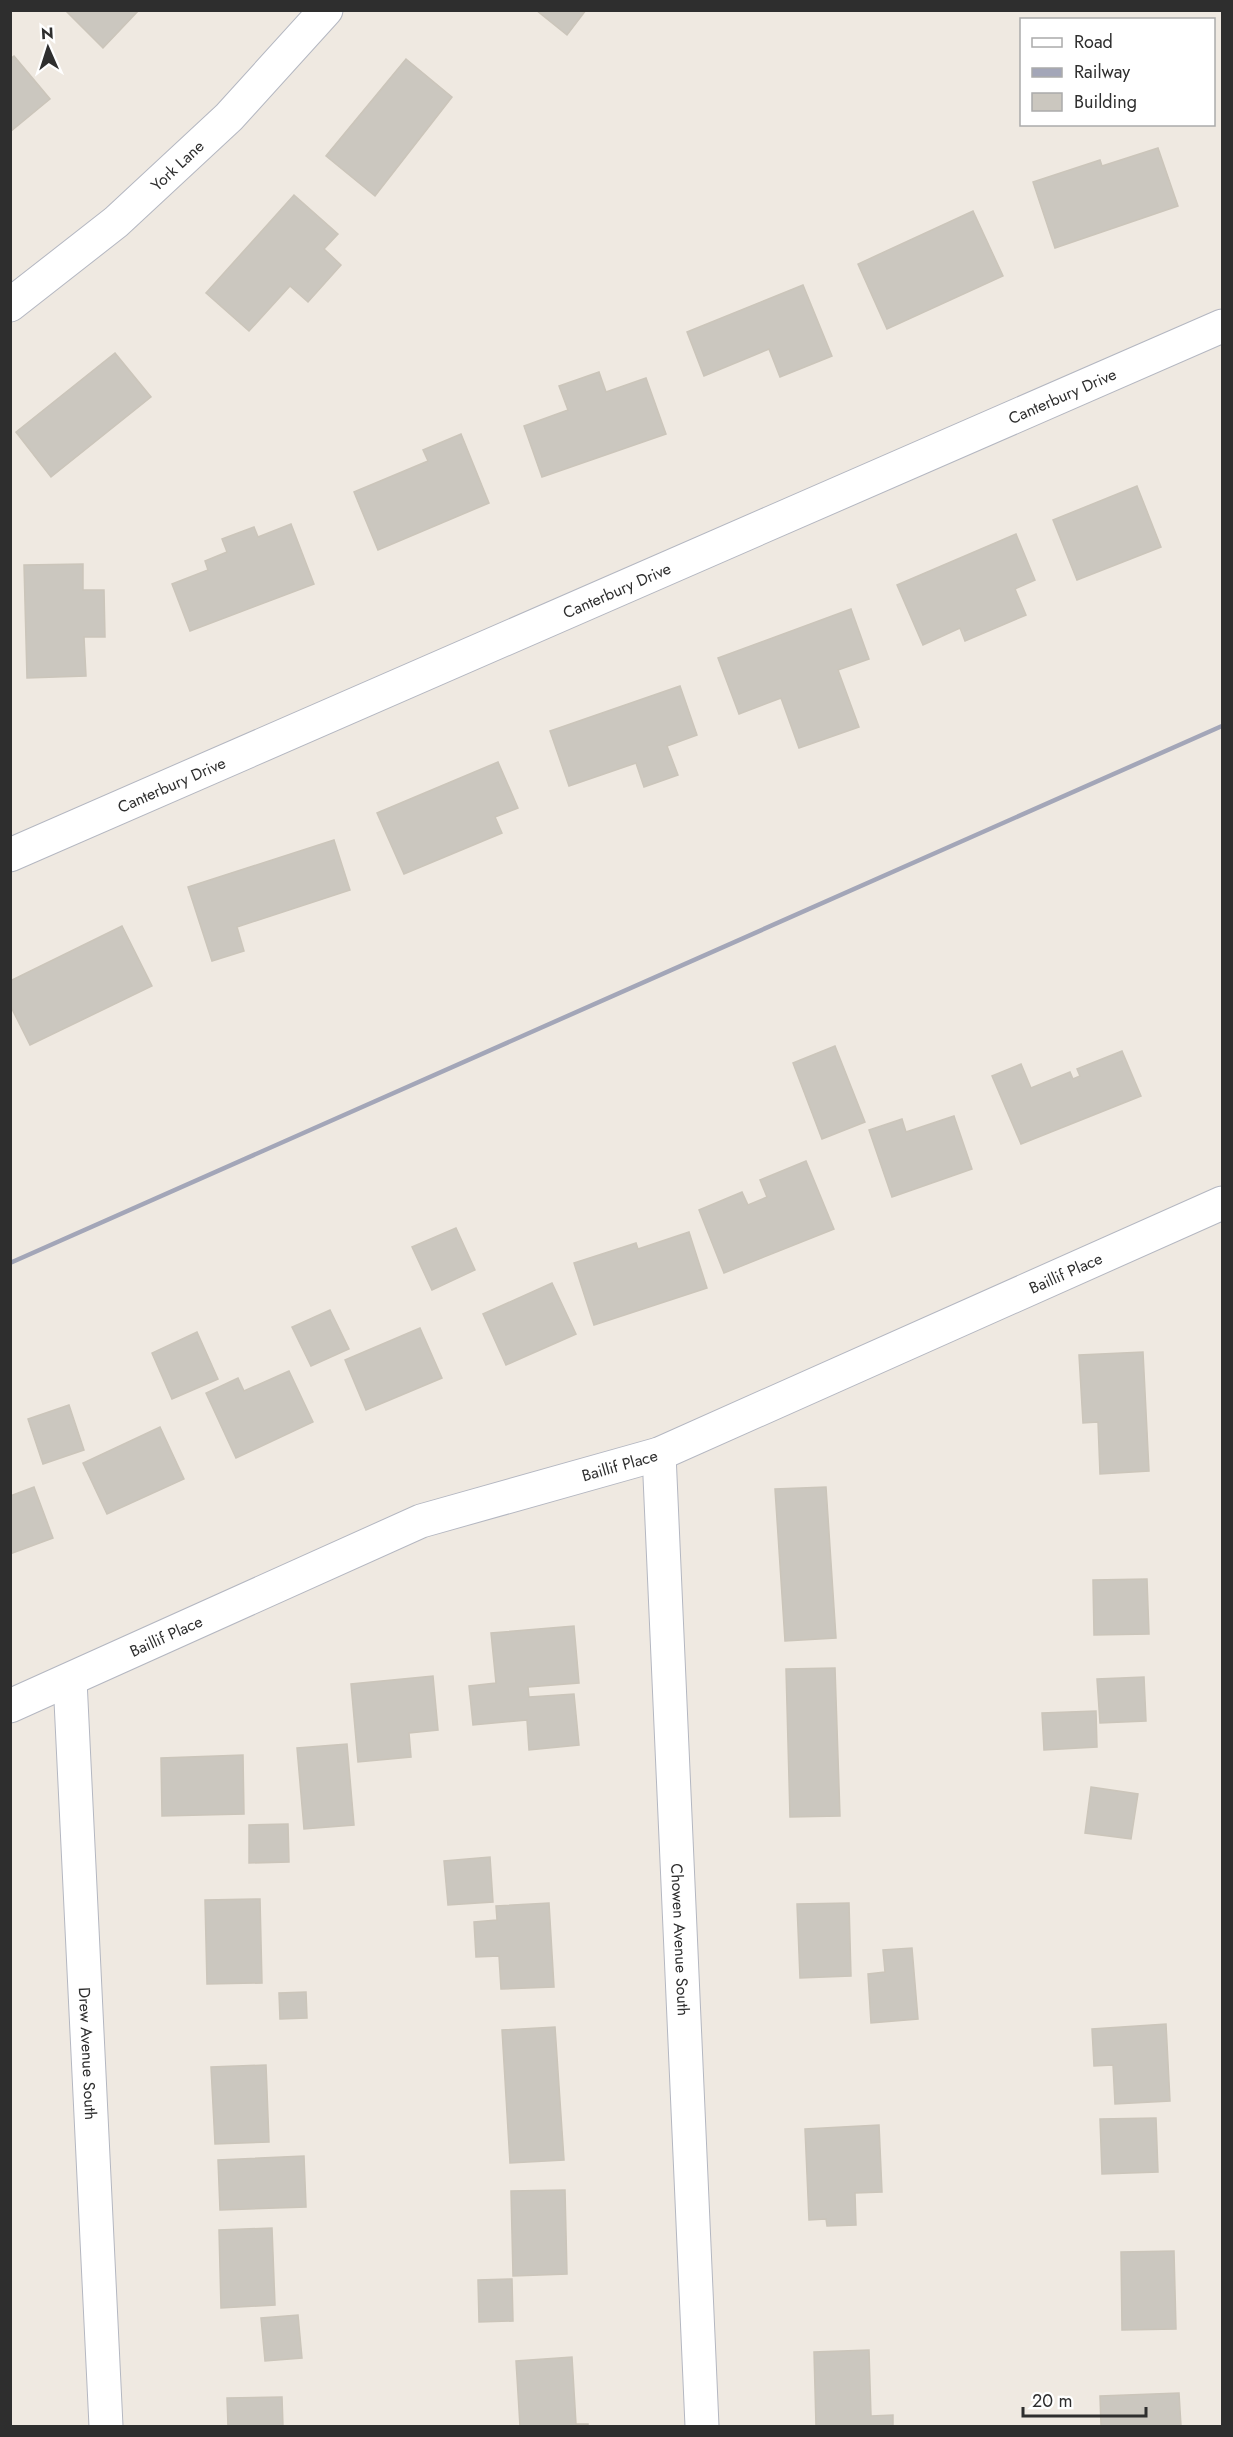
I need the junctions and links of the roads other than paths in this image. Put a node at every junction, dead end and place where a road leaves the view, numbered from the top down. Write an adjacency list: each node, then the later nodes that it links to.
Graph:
1 (326, 10): 2 (street, York Lane)
2 (10, 305)
3 (1222, 326): 4 (street, Canterbury Drive)
4 (10, 855)
5 (1222, 1203): 6 (street, Baillif Place)
6 (659, 1454): 7 (street, Baillif Place); 10 (street, Chowen Avenue South)
7 (69, 1680): 8 (street, Baillif Place); 9 (street, Drew Avenue South)
8 (10, 1706)
9 (106, 2427)
10 (702, 2427)

